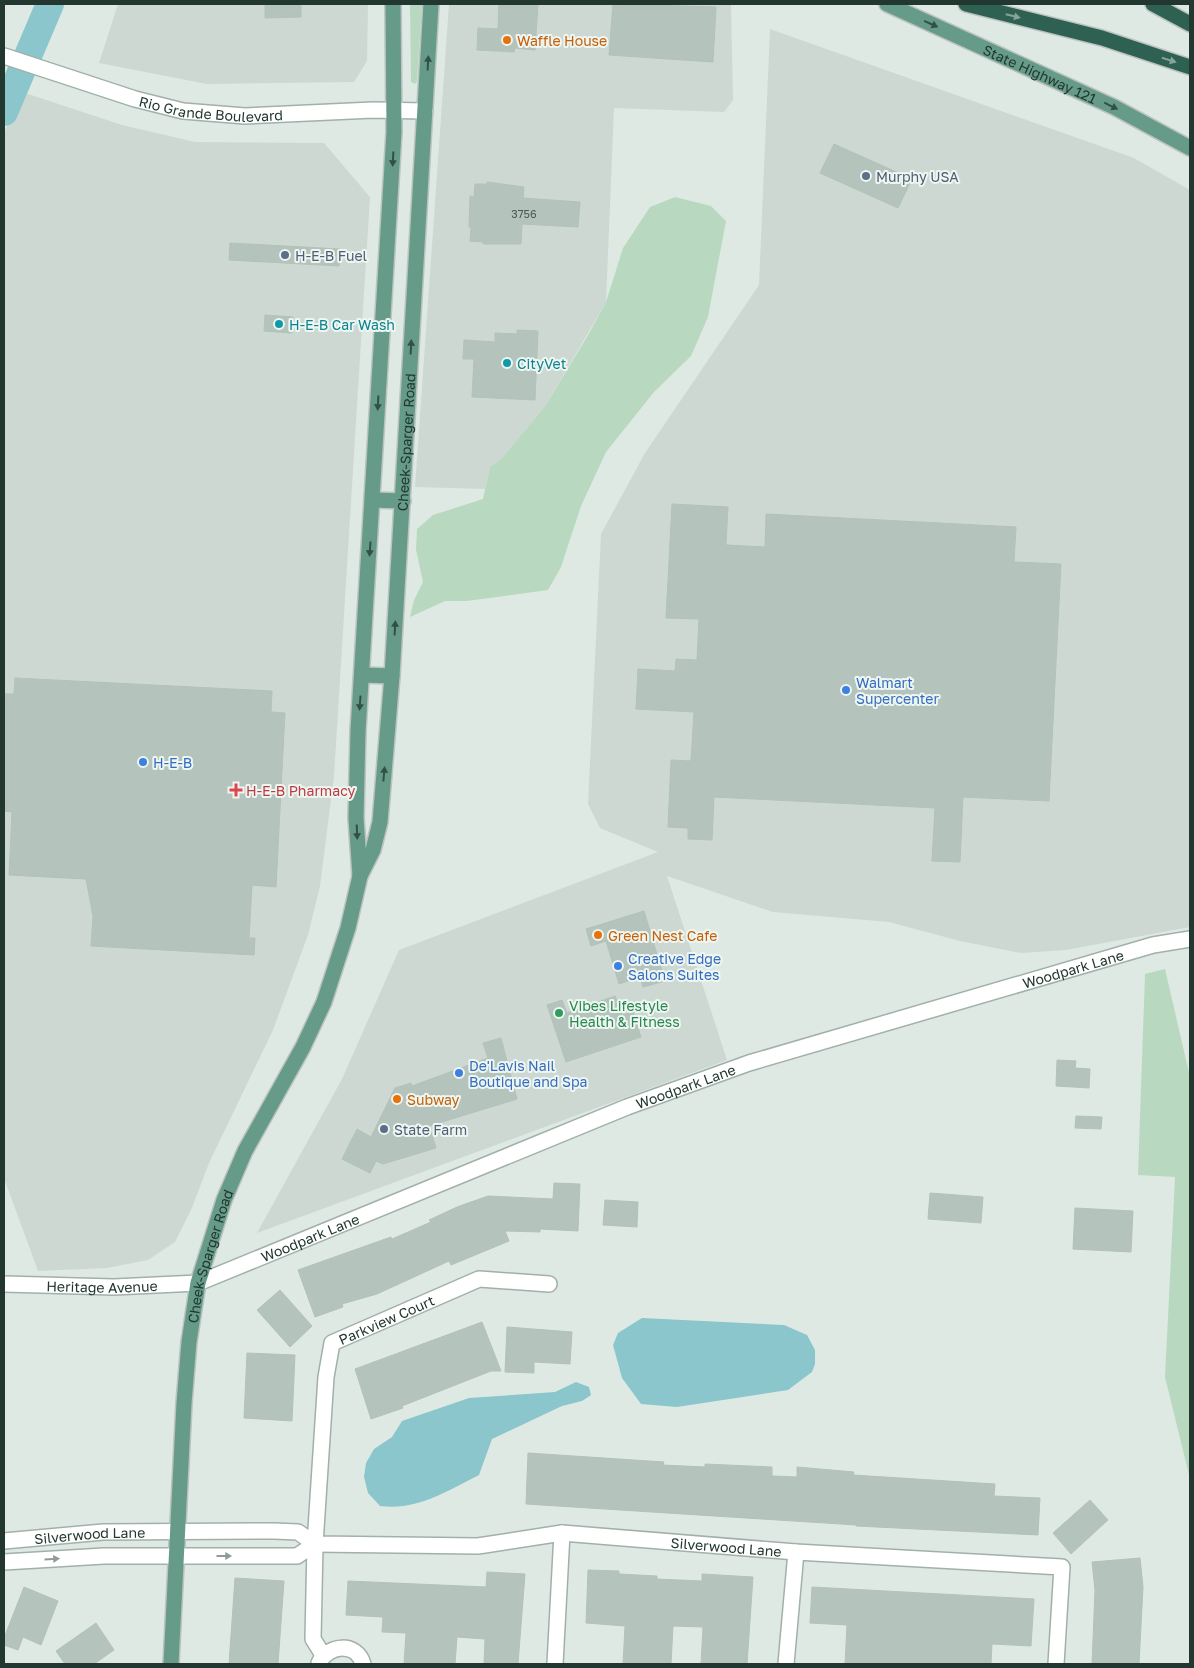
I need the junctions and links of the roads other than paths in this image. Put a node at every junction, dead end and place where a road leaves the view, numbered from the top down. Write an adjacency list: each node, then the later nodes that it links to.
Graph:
1 (393, 4): 9 (main road, Cheek-Sparger Road)
2 (431, 4): 10 (main road, Cheek-Sparger Road, one-way to 2)
3 (887, 4): 11 (main road, State Highway 121, one-way to 11)
4 (966, 4): 8 (highway, one-way to 8)
5 (1153, 4): 6 (highway)
6 (1190, 24)
7 (4, 56): 9 (street, Rio Grande Boulevard)
8 (1190, 67)
9 (395, 110): 10 (street, Rio Grande Boulevard); 12 (main road, Cheek-Sparger Road, one-way to 12)
10 (425, 111): 13 (main road, Cheek-Sparger Road, one-way to 10)
11 (1190, 148)
12 (373, 500): 13 (main road); 14 (main road, Cheek-Sparger Road, one-way to 14)
13 (403, 501): 15 (main road, Cheek-Sparger Road, one-way to 13)
14 (362, 675): 15 (main road); 16 (main road, Cheek-Sparger Road, one-way to 16)
15 (392, 676): 16 (main road, Cheek-Sparger Road, one-way to 15)
16 (360, 876): 18 (main road, Cheek-Sparger Road)
17 (1190, 939): 18 (street, Woodpark Lane)
18 (198, 1283): 19 (street, Heritage Avenue); 21 (main road, Cheek-Sparger Road)
19 (4, 1284)
20 (549, 1284): 24 (street, Parkview Court)
21 (176, 1531): 23 (street, Silverwood Lane); 24 (street, Silverwood Lane); 26 (main road, Cheek-Sparger Road)
22 (562, 1533): 24 (street, Silverwood Lane); 25 (street, Silverwood Lane); 31 (street)
23 (4, 1541)
24 (315, 1544): 26 (street, Silverwood Lane, one-way to 24); 28 (street)
25 (796, 1552): 32 (street); 33 (street, Silverwood Lane)
26 (175, 1556): 27 (street, Silverwood Lane, one-way to 26); 29 (main road, Cheek-Sparger Road)
27 (4, 1562)
28 (321, 1660): 30 (street)
29 (171, 1664)
30 (362, 1664)
31 (554, 1664)
32 (786, 1664)
33 (1056, 1664)

